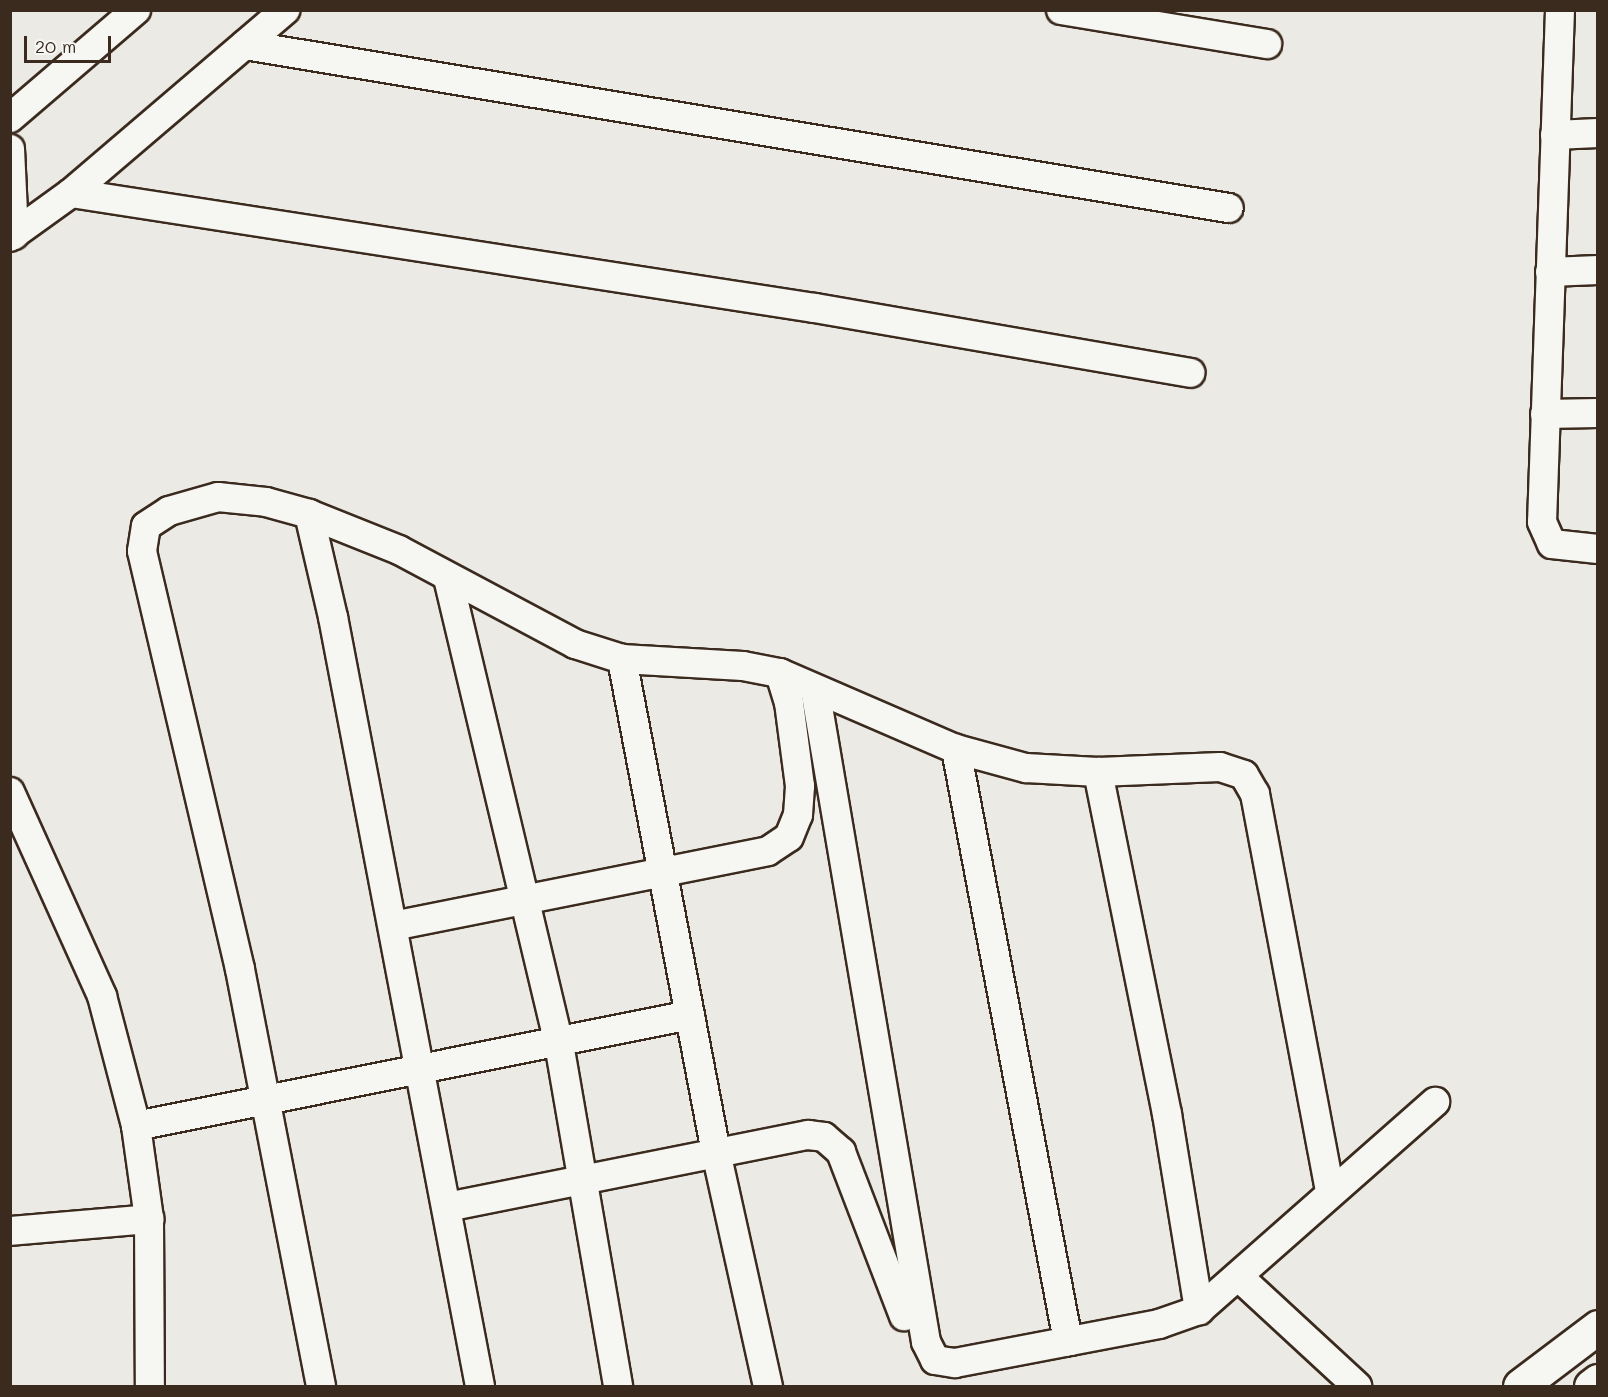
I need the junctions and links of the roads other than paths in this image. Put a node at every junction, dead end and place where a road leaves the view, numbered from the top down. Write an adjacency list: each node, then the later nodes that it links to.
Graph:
1 (136, 10): 7 (street)
2 (285, 10): 5 (street)
3 (1061, 10): 6 (street)
4 (1560, 10): 9 (street)
5 (245, 45): 11 (street); 12 (street)
6 (1267, 45)
7 (10, 118)
8 (1598, 133): 9 (street)
9 (1555, 135): 15 (street)
10 (10, 149): 13 (street)
11 (71, 193): 13 (street); 16 (street)
12 (1229, 208)
13 (12, 236)
14 (1598, 270): 15 (street)
15 (1550, 272): 18 (street)
16 (1190, 373)
17 (1598, 413): 18 (street)
18 (1545, 414): 20 (street)
19 (309, 514): 21 (street); 30 (street); 34 (street)
20 (1598, 549)
21 (448, 578): 22 (street); 29 (street)
22 (622, 659): 23 (street); 28 (street)
23 (780, 673): 24 (street); 28 (street)
24 (815, 690): 25 (street); 47 (street)
25 (956, 749): 26 (street); 47 (street)
26 (1098, 772): 39 (street); 44 (street)
27 (10, 792): 36 (street)
28 (663, 871): 29 (street); 31 (street)
29 (527, 897): 30 (street); 32 (street)
30 (393, 926): 33 (street)
31 (690, 1015): 32 (street); 37 (street)
32 (558, 1038): 33 (street); 38 (street)
33 (420, 1067): 34 (street); 40 (street)
34 (263, 1098): 36 (street); 50 (street)
35 (1435, 1102): 39 (street)
36 (136, 1126): 41 (street)
37 (716, 1152): 38 (street); 45 (street); 53 (street)
38 (581, 1179): 40 (street); 52 (street)
39 (1330, 1190): 43 (street)
40 (447, 1207): 51 (street)
41 (150, 1219): 42 (street); 49 (street)
42 (10, 1231)
43 (1239, 1277): 44 (street); 54 (street)
44 (1199, 1310): 47 (street)
45 (904, 1316)
46 (1598, 1327): 55 (main road)
47 (1068, 1341)
48 (1598, 1381): 56 (main road)
49 (150, 1386)
50 (321, 1386)
51 (480, 1386)
52 (618, 1386)
53 (768, 1386)
54 (1357, 1386)
55 (1520, 1386)
56 (1591, 1386)

